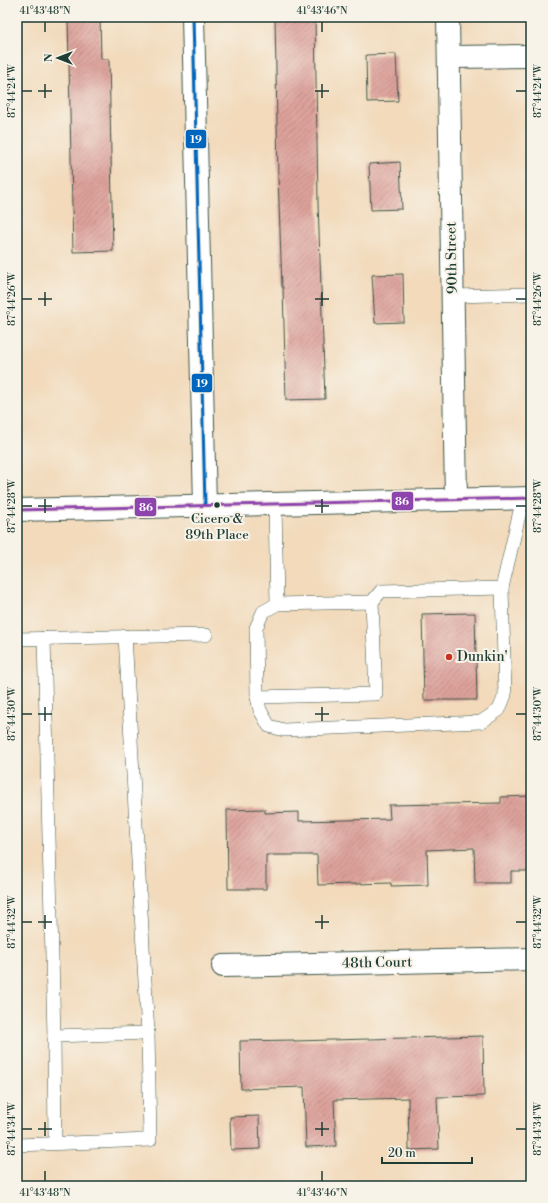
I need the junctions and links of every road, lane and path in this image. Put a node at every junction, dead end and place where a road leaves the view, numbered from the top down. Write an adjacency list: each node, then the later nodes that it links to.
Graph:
1 (193, 17): 10 (street)
2 (448, 17): 4 (street, 90th Street)
3 (531, 56): 4 (street)
4 (449, 57): 6 (street, 90th Street)
5 (531, 294): 6 (lane)
6 (453, 296): 8 (street, 90th Street)
7 (527, 498): 8 (street); 12 (lane)
8 (456, 499): 9 (street)
9 (275, 504): 10 (street); 14 (lane)
10 (205, 505): 11 (street)
11 (17, 510)
12 (502, 588): 13 (lane); 19 (lane)
13 (372, 602): 14 (lane); 19 (lane)
14 (277, 604): 19 (lane)
15 (206, 635): 16 (lane)
16 (125, 636): 17 (lane); 22 (lane)
17 (44, 638): 18 (lane); 23 (lane)
18 (17, 639)
19 (257, 696)
20 (531, 959): 21 (street, 48th Court)
21 (223, 966)
22 (148, 1033): 23 (lane); 24 (lane)
23 (54, 1036): 24 (lane)
24 (55, 1143): 25 (lane)
25 (17, 1145)

